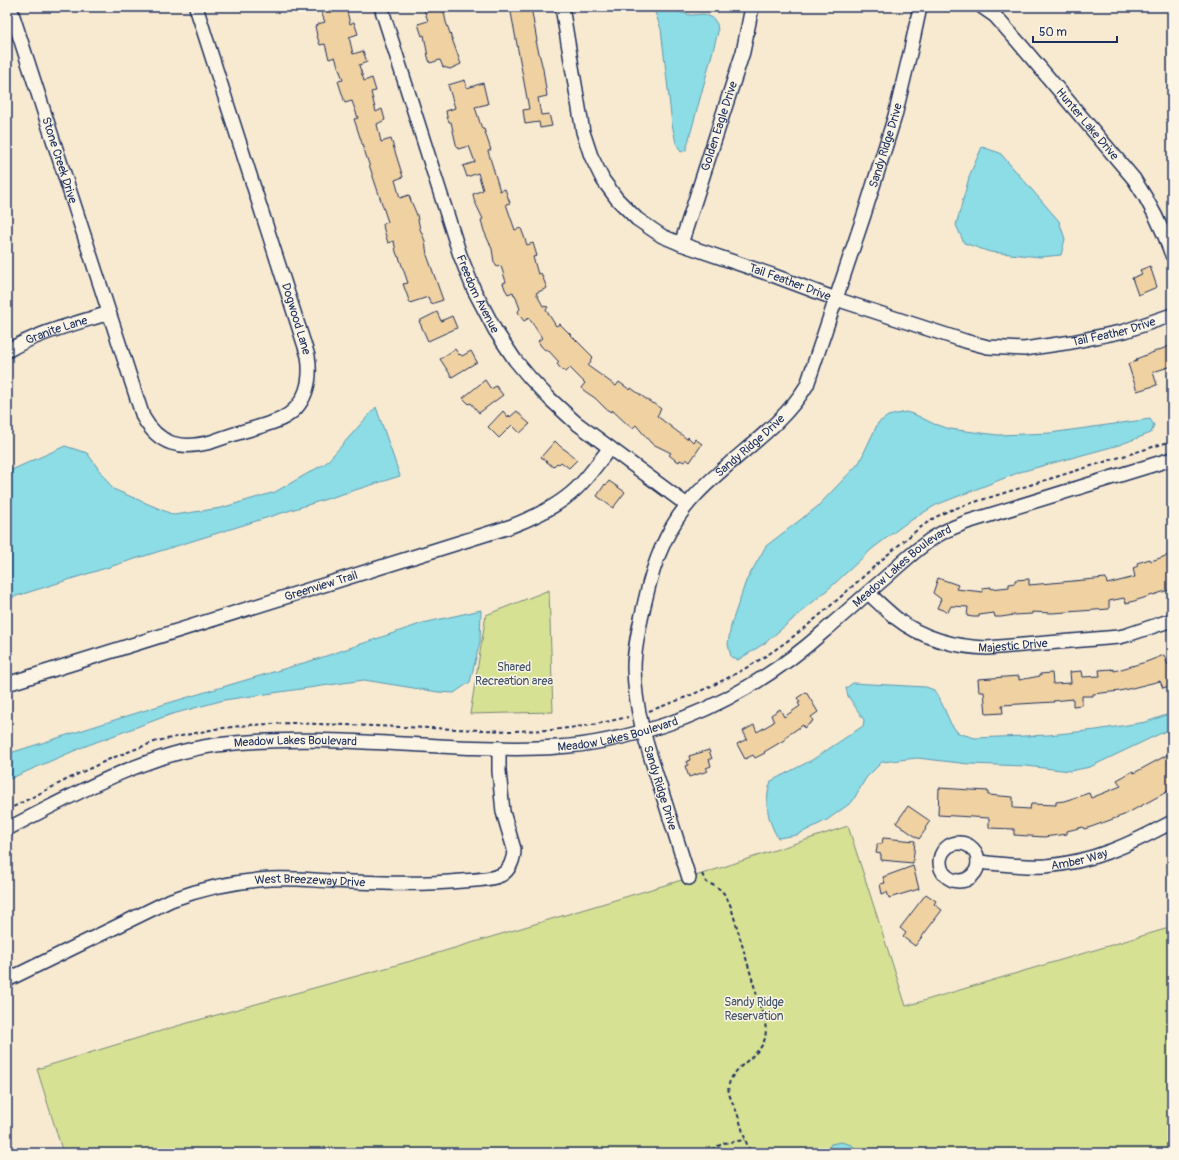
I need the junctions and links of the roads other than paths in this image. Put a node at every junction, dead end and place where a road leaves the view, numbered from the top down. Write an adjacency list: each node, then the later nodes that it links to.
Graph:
1 (10, 7): 11 (street, Stone Creek Drive)
2 (196, 7): 11 (street, Dogwood Lane)
3 (381, 7): 14 (street, Freedom Avenue)
4 (562, 7): 8 (street, Tail Feather Drive)
5 (752, 7): 8 (street, Golden Eagle Drive)
6 (920, 7): 10 (street, Sandy Ridge Drive)
7 (982, 7): 9 (street, Hunter Lake Drive)
8 (681, 244): 10 (street, Tail Feather Drive)
9 (1172, 256)
10 (836, 299): 12 (street, Tail Feather Drive); 16 (street, Sandy Ridge Drive)
11 (108, 313): 13 (street, Granite Lane)
12 (1172, 315)
13 (7, 351)
14 (610, 448): 16 (street, Freedom Avenue); 19 (street, Greenview Trail)
15 (1172, 459): 17 (street, Meadow Lakes Boulevard)
16 (687, 506): 20 (street, Sandy Ridge Drive)
17 (868, 593): 18 (street, Majestic Drive); 20 (street, Meadow Lakes Boulevard)
18 (1172, 620)
19 (7, 684)
20 (642, 731): 21 (street, Meadow Lakes Boulevard); 25 (street, Sandy Ridge Drive)
21 (500, 748): 23 (street, Meadow Lakes Boulevard); 26 (street, West Breezeway Drive)
22 (1172, 822): 24 (street, Amber Way)
23 (7, 829)
24 (978, 862)
25 (689, 878)
26 (7, 980)

